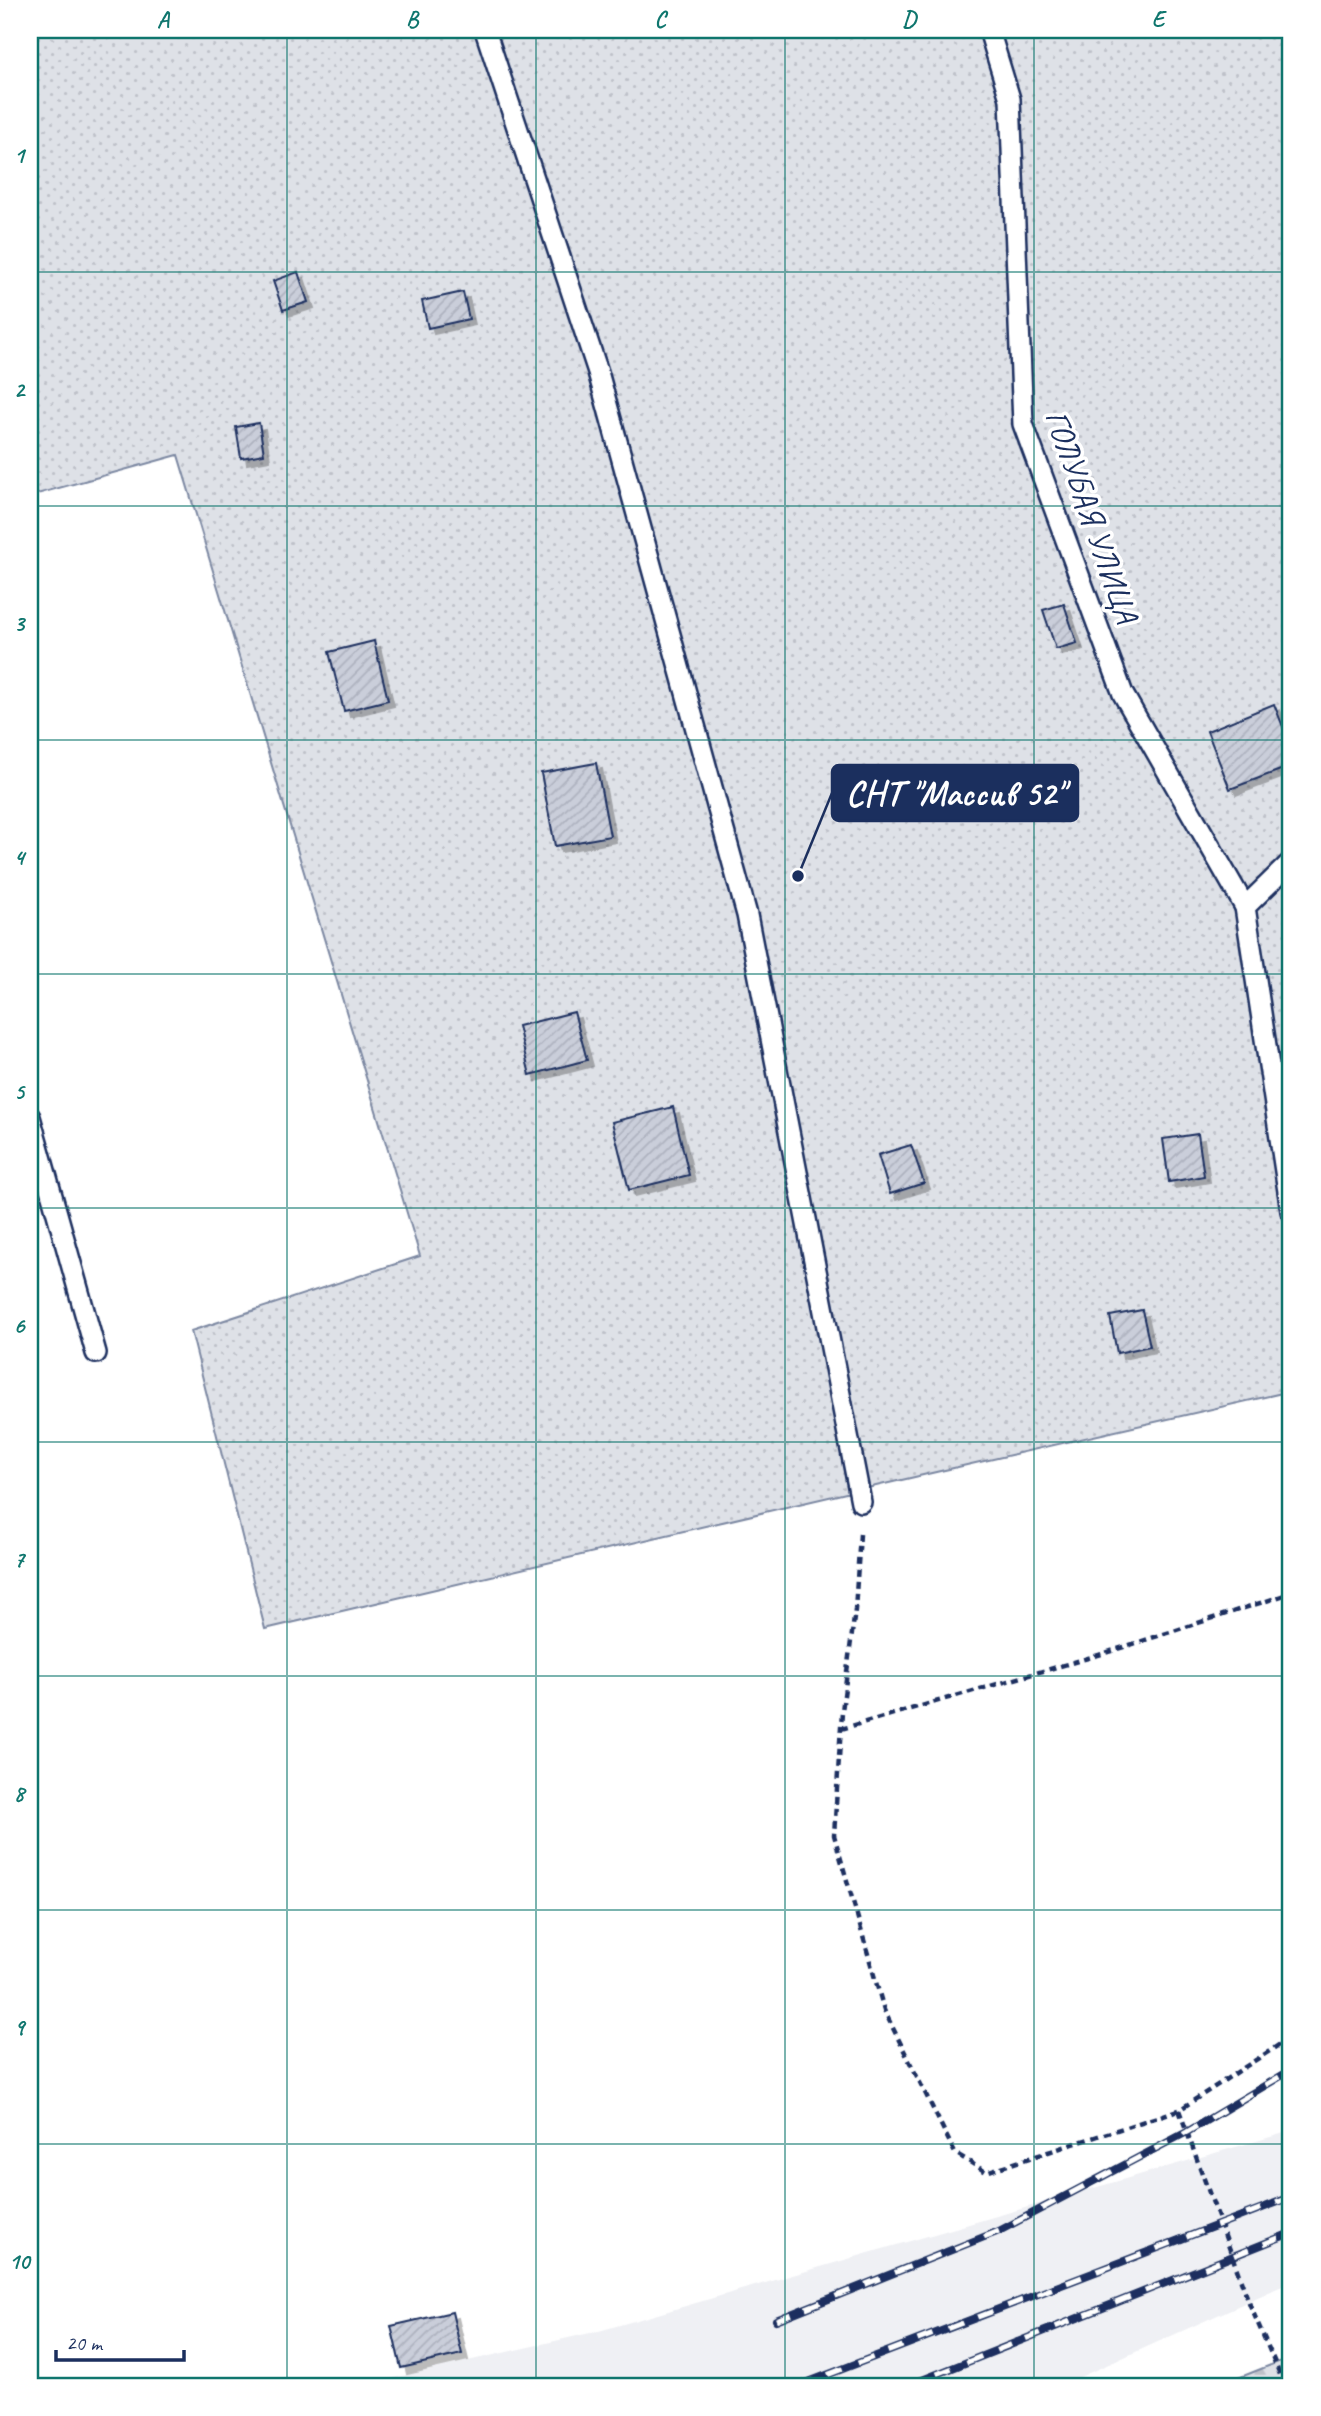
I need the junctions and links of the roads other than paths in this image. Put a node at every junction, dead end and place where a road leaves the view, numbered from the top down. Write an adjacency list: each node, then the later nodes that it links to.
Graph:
1 (485, 30): 8 (lane)
2 (989, 30): 4 (lane, ГОЛУБАЯ УЛИЦА)
3 (1291, 862): 4 (lane)
4 (1245, 907): 6 (lane)
5 (30, 1117): 7 (lane)
6 (1291, 1211)
7 (96, 1353)
8 (861, 1502)

